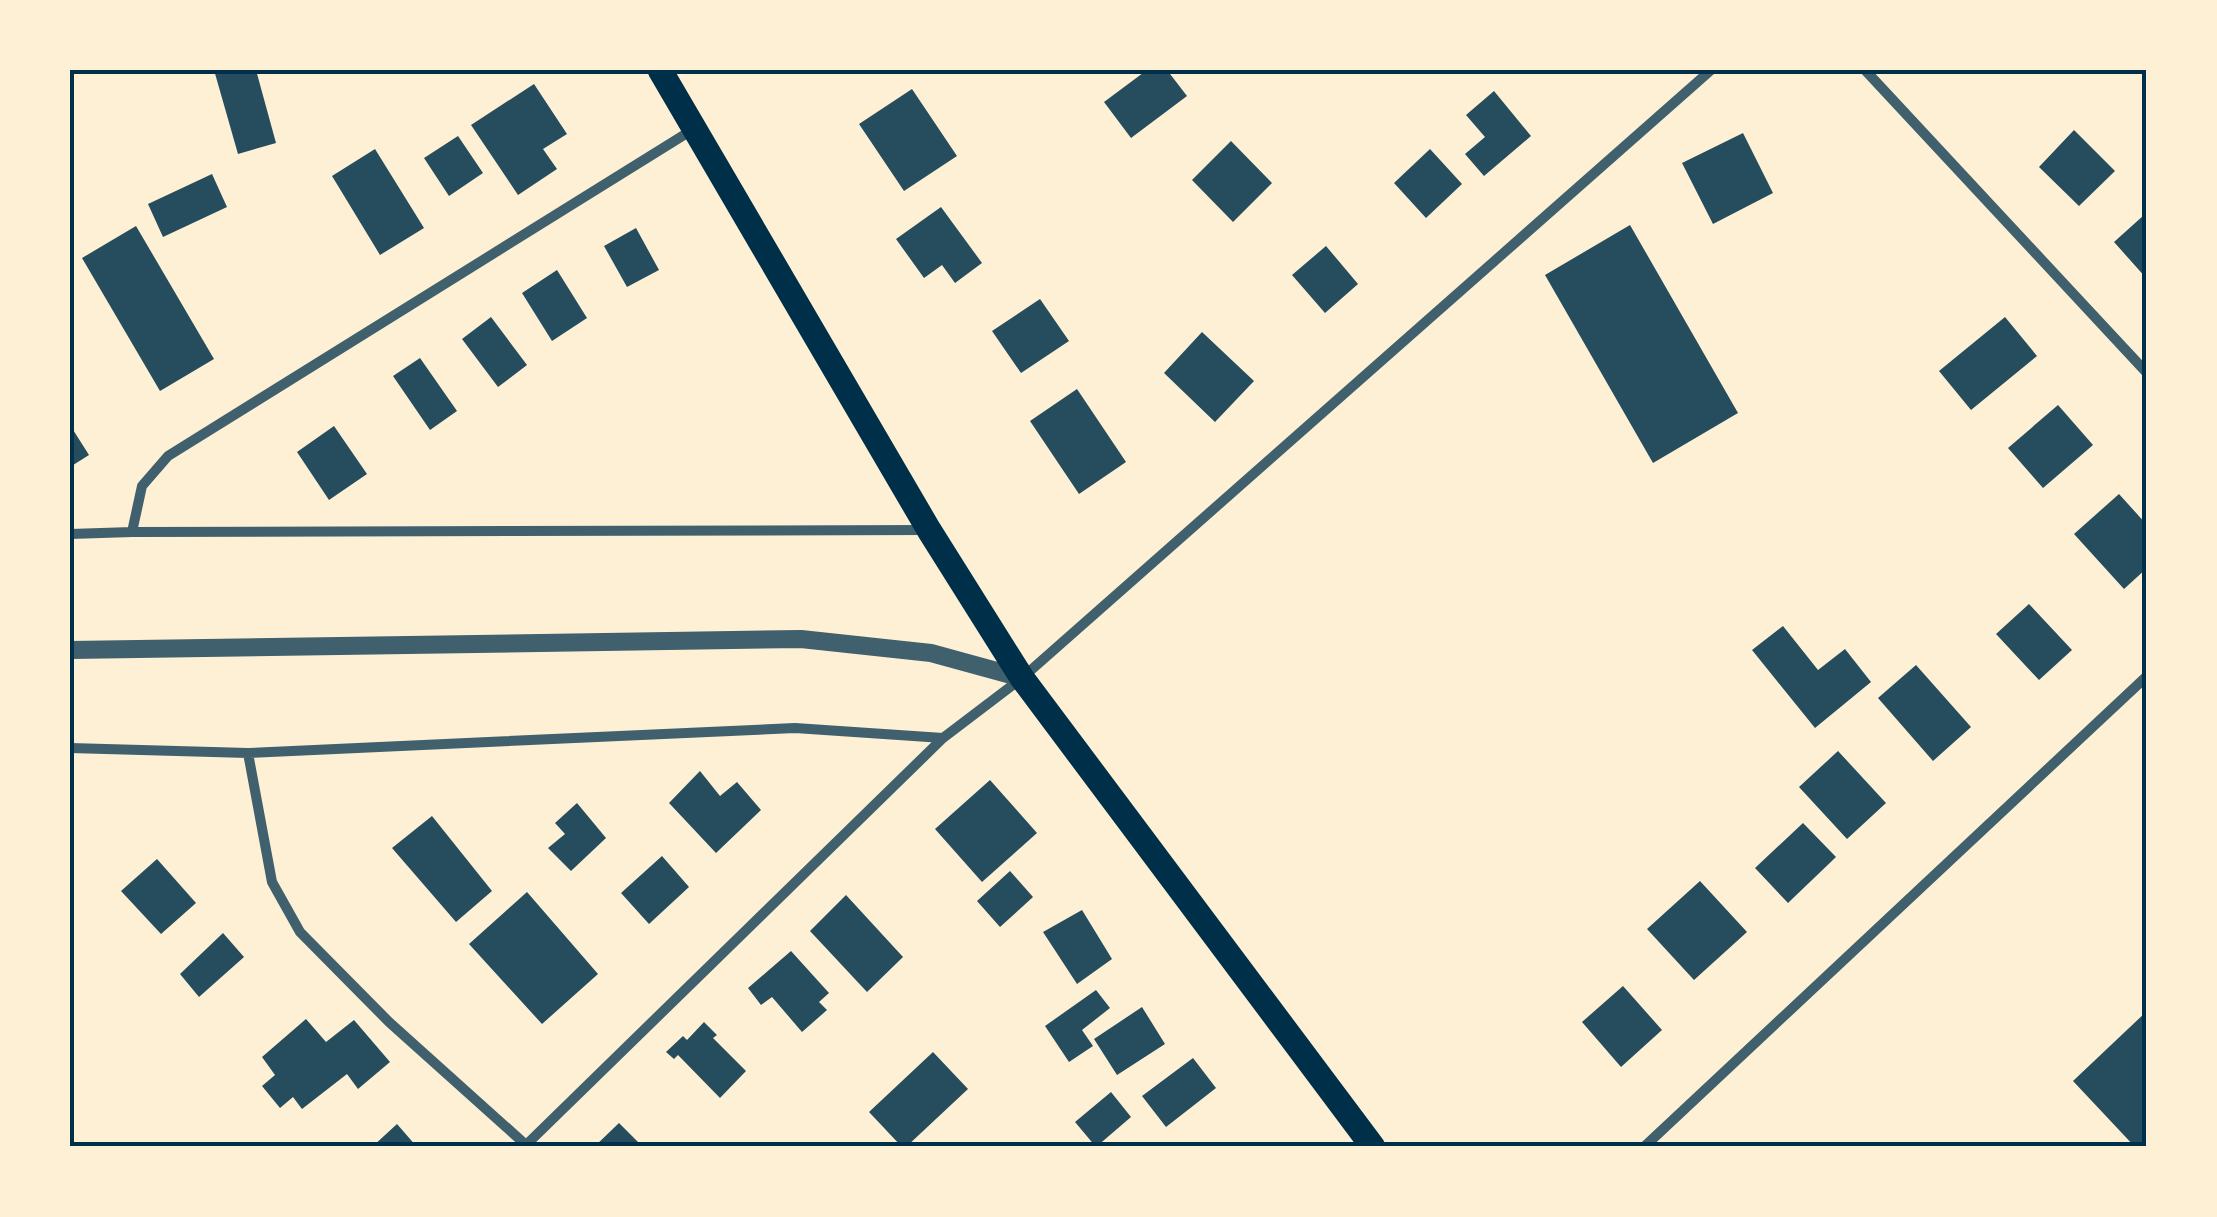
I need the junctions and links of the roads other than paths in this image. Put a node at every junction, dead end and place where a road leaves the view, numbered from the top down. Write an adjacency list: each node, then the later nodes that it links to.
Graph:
1 (660, 70): 4 (main road)
2 (1711, 70): 11 (street)
3 (1865, 70): 5 (street)
4 (692, 129): 6 (main road); 7 (street)
5 (2147, 373)
6 (929, 530): 7 (street); 11 (main road)
7 (132, 532): 8 (street)
8 (70, 534)
9 (70, 650): 11 (street)
10 (2147, 676): 17 (street)
11 (1022, 678): 12 (street); 16 (main road)
12 (943, 738): 14 (street); 15 (street)
13 (70, 748): 14 (street)
14 (248, 753): 15 (street)
15 (525, 1146)
16 (1373, 1147)
17 (1644, 1147)

